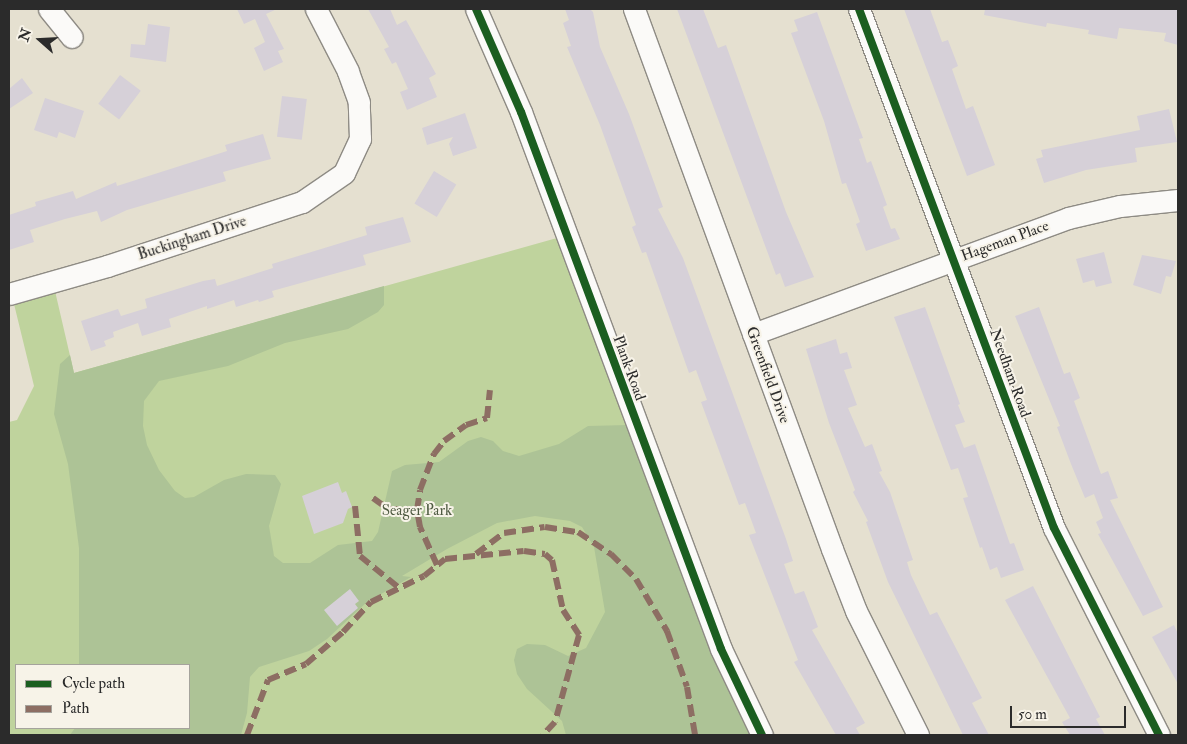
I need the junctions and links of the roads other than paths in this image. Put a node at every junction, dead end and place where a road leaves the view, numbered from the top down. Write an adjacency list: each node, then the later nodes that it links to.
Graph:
1 (49, 9): 6 (street)
2 (316, 9): 9 (street, Buckingham Drive)
3 (476, 9): 11 (street, Plank Road)
4 (634, 9): 10 (street, Greenfield Drive)
5 (859, 9): 8 (street, Needham Road)
6 (72, 37)
7 (1178, 200): 8 (street, Hageman Place)
8 (954, 260): 10 (street, Hageman Place); 13 (street, Needham Road)
9 (9, 294)
10 (753, 334): 12 (street, Greenfield Drive)
11 (762, 735)
12 (918, 735)
13 (1160, 735)

